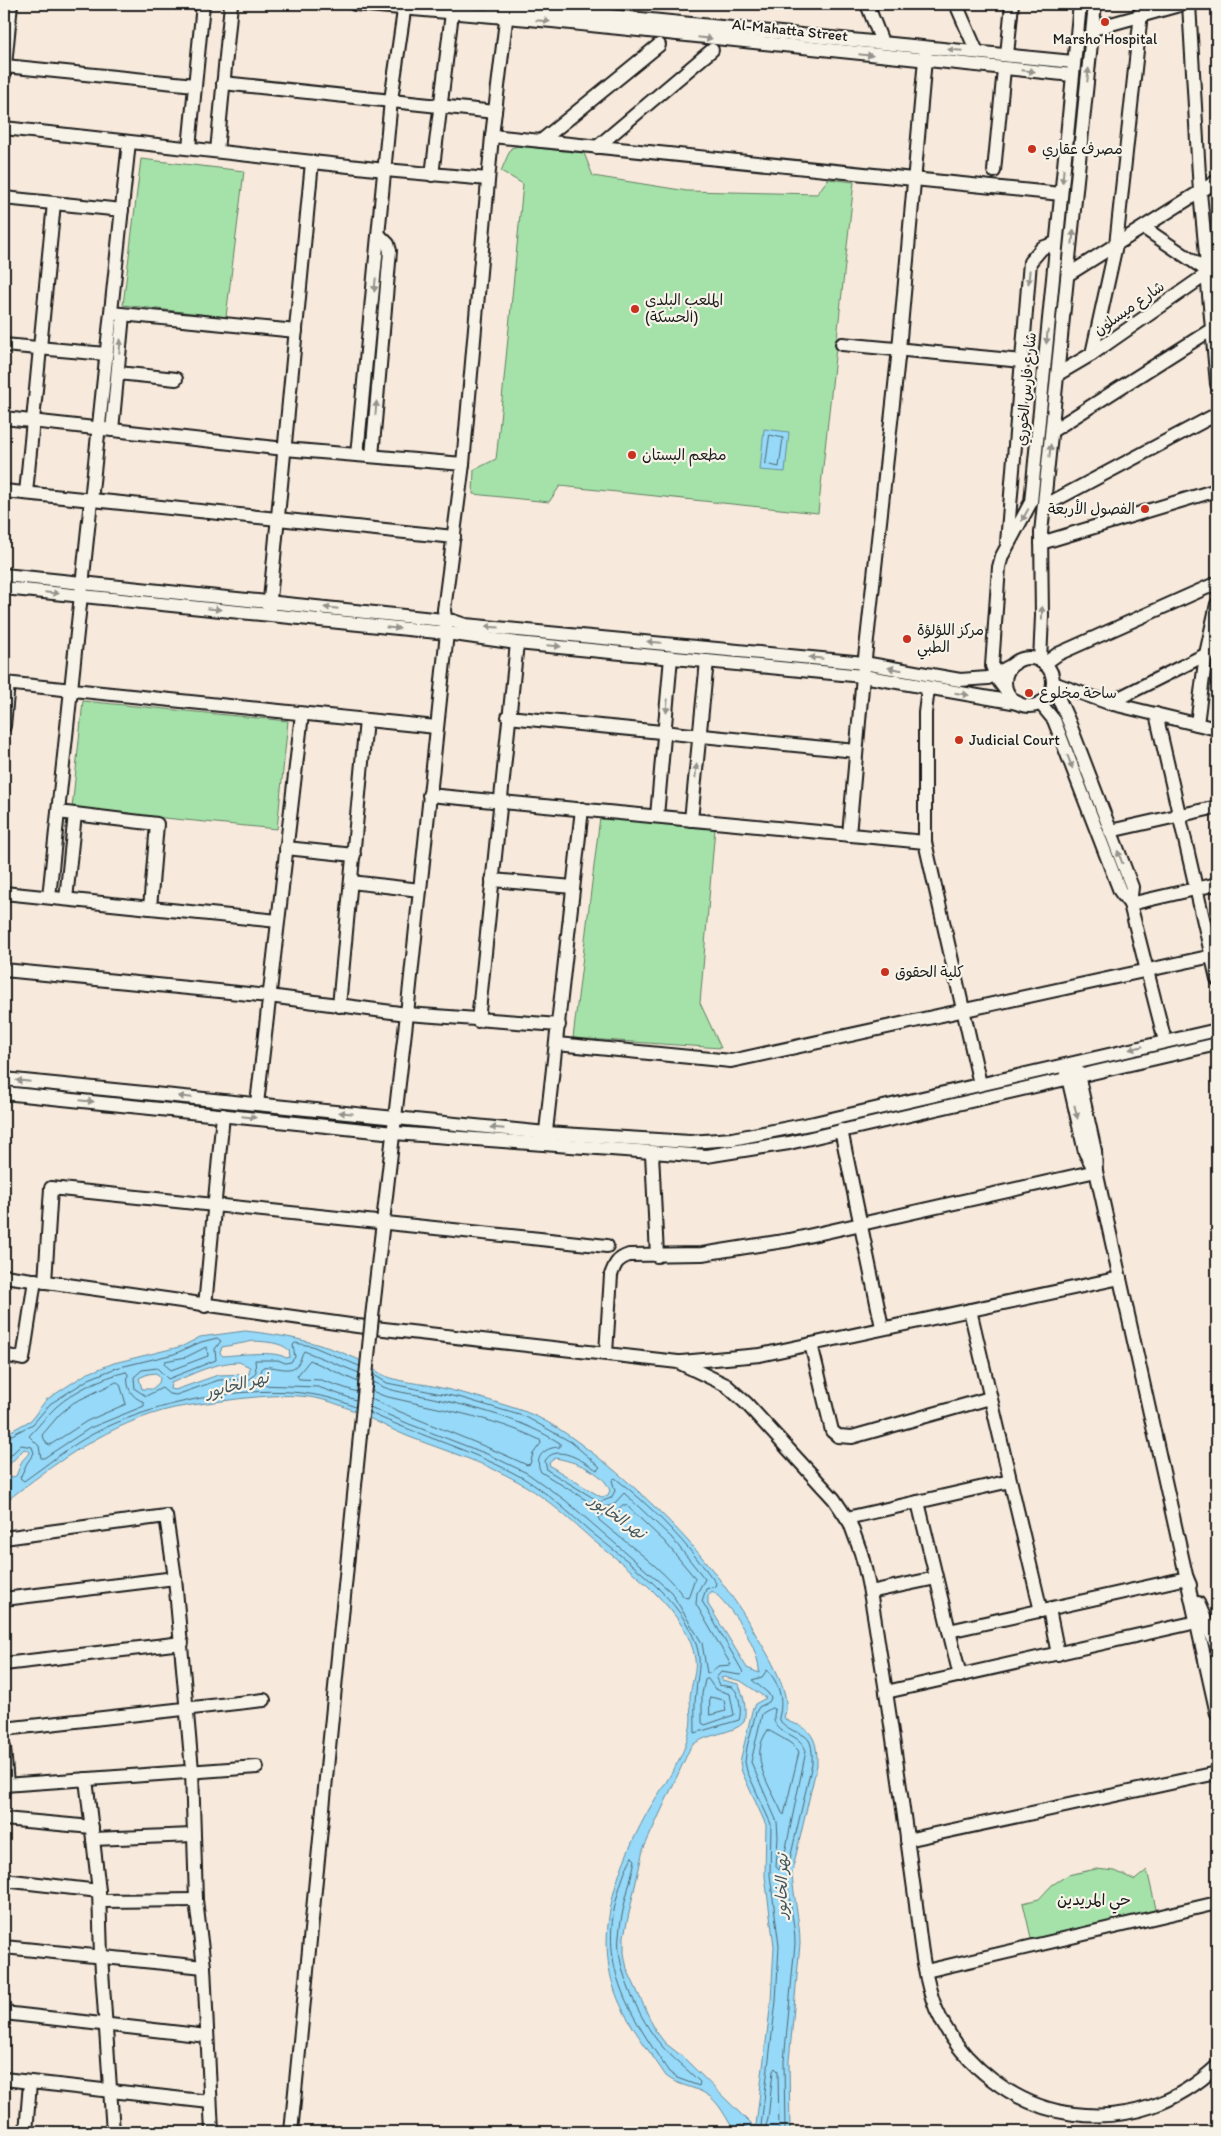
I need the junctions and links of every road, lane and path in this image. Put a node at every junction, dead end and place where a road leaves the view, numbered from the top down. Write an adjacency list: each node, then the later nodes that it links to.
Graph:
1 (11, 4): 28 (street)
2 (203, 4): 30 (street)
3 (231, 4): 29 (street)
4 (355, 4): 13 (street, Al-Mahatta Street)
5 (490, 4): 14 (street, Al-Mahatta Street)
6 (867, 4): 19 (street)
7 (956, 4): 23 (street)
8 (1012, 4): 24 (street)
9 (1080, 4): 27 (street, شارع فارس الخوري)
10 (1095, 4): 18 (street)
11 (1183, 4): 16 (street)
12 (1189, 4): 48 (street)
13 (404, 6): 17 (street, Al-Mahatta Street); 31 (street)
14 (508, 9): 15 (street, Al-Mahatta Street); 17 (street, Al-Mahatta Street); 25 (street, Al-Mahatta Street, one-way to 25); 33 (street)
15 (594, 9): 19 (street, Al-Mahatta Street)
16 (1141, 10): 18 (street); 56 (street)
17 (452, 13): 32 (street)
18 (1093, 28): 58 (street, one-way to 18)
19 (882, 42): 21 (street, Al-Mahatta Street)
20 (659, 45): 36 (street)
21 (926, 48): 23 (street, Al-Mahatta Street, one-way to 21); 25 (street)
22 (712, 50): 38 (street)
23 (977, 52): 24 (street, Al-Mahatta Street)
24 (1006, 55): 27 (street, Al-Mahatta Street)
25 (926, 61): 26 (street, Al-Mahatta Street); 46 (street)
26 (1004, 69): 27 (street, Al-Mahatta Street, one-way to 27); 43 (street)
27 (1073, 69): 49 (street, شارع فارس الخوري, one-way to 49)
28 (4, 71): 30 (street)
29 (223, 83): 31 (street); 40 (street)
30 (195, 85): 39 (street)
31 (391, 100): 32 (street); 42 (street)
32 (441, 105): 33 (street); 44 (street)
33 (495, 112): 35 (street)
34 (4, 128): 37 (street)
35 (492, 136): 36 (street); 45 (street)
36 (540, 141): 38 (street)
37 (129, 142): 39 (street); 52 (street)
38 (597, 147): 46 (street)
39 (189, 148): 40 (street)
40 (217, 151): 41 (street)
41 (312, 162): 42 (street); 61 (street)
42 (385, 170): 44 (street); 54 (street)
43 (994, 172)
44 (432, 175): 45 (street)
45 (488, 179): 82 (street)
46 (915, 179): 49 (street); 65 (street)
47 (1217, 181): 48 (street)
48 (1200, 192): 53 (street); 57 (street)
49 (1061, 194): 55 (street, شارع فارس الخوري)
50 (4, 198): 51 (street)
51 (54, 203): 52 (street); 64 (street)
52 (122, 210): 59 (street)
53 (1144, 228): 56 (street); 57 (street)
54 (380, 236): 80 (street, one-way to 80); 81 (street, one-way to 54)
55 (1056, 243): 68 (street, one-way to 68); 91 (street, شارع فارس الخوري, one-way to 91)
56 (1116, 245): 58 (street); 67 (street)
57 (1213, 272): 60 (street); 67 (street, شارع ميسلون)
58 (1069, 274): 70 (street)
59 (117, 314): 61 (street); 66 (street); 69 (street, one-way to 59)
60 (1214, 328): 72 (street); 78 (street)
61 (296, 332): 79 (street)
62 (842, 344): 65 (street)
63 (4, 345): 64 (street)
64 (40, 347): 66 (street); 75 (street)
65 (899, 349): 68 (street); 107 (street)
66 (106, 354): 76 (street)
67 (1092, 354): 70 (street, شارع ميسلون)
68 (1022, 361): 91 (street)
69 (118, 373): 71 (street); 77 (street)
70 (1058, 374): 78 (street)
71 (176, 379)
72 (1217, 384)
73 (1217, 414): 87 (street)
74 (4, 418): 75 (street)
75 (33, 421): 76 (street); 85 (street)
76 (98, 428): 77 (street); 86 (street)
77 (112, 430): 79 (street)
78 (1052, 432): 87 (street, one-way to 78)
79 (285, 449): 80 (street); 88 (street)
80 (357, 455): 81 (street)
81 (372, 456): 82 (street)
82 (463, 464): 89 (street)
83 (1217, 490): 90 (street)
84 (4, 491): 85 (street)
85 (26, 493): 86 (street)
86 (91, 498): 88 (street); 95 (street)
87 (1044, 506): 90 (street)
88 (278, 518): 89 (street); 97 (street)
89 (454, 537): 98 (street)
90 (1041, 543): 105 (street, one-way to 90)
91 (1006, 548): 103 (street, شارع فارس الخوري)
92 (4, 575): 95 (street)
93 (1217, 582): 105 (street)
94 (4, 588): 95 (street, one-way to 95)
95 (82, 589): 97 (street); 113 (street)
96 (1217, 604): 101 (street)
97 (270, 608): 98 (street, one-way to 97); 99 (street, one-way to 99)
98 (445, 620): 99 (street); 107 (street, one-way to 98)
99 (447, 633): 100 (street); 123 (street)
100 (517, 643): 102 (street, one-way to 102); 119 (street)
101 (1212, 652): 116 (street); 121 (street)
102 (671, 657): 104 (street); 125 (street, one-way to 125)
103 (992, 660): 108 (street, شارع فارس الخوري); 109 (street)
104 (707, 661): 107 (street); 126 (street)
105 (1042, 663): 106 (street); 111 (street)
106 (1014, 664): 108 (street); 114 (street)
107 (864, 670): 109 (street, one-way to 107); 112 (street); 127 (street)
108 (996, 675): 109 (street); 114 (street, شارع فارس الخوري)
109 (960, 680)
110 (6, 683): 113 (street); 122 (street)
111 (1053, 685): 115 (street); 116 (street); 137 (street)
112 (928, 688): 114 (street, one-way to 114); 139 (street)
113 (71, 690): 117 (street); 132 (street)
114 (1013, 699): 115 (street)
115 (1040, 703): 151 (street, one-way to 151)
116 (1110, 703): 118 (street)
117 (302, 714): 120 (street); 140 (street)
118 (1156, 714): 121 (street); 134 (street)
119 (508, 717): 125 (street); 129 (street)
120 (366, 720): 123 (street); 141 (street)
121 (1197, 724): 124 (street)
122 (4, 726)
123 (436, 728): 128 (street)
124 (1217, 729)
125 (664, 732): 126 (street); 135 (street)
126 (699, 736): 127 (street); 136 (street, one-way to 126)
127 (856, 751): 138 (street)
128 (429, 794): 129 (street); 147 (street)
129 (499, 801): 131 (street); 142 (street)
130 (1217, 807): 134 (street)
131 (582, 809): 135 (street); 145 (street)
132 (58, 812): 133 (street); 149 (street)
133 (75, 814): 150 (street); 152 (street)
134 (1180, 815): 137 (street); 146 (street)
135 (657, 816): 136 (street)
136 (691, 820): 138 (street)
137 (1110, 831): 151 (street, one-way to 137)
138 (849, 835): 139 (street)
139 (925, 842): 160 (street)
140 (286, 848): 141 (street); 153 (street)
141 (354, 855): 143 (street)
142 (492, 880): 145 (street); 162 (street)
143 (351, 882): 147 (street); 159 (street)
144 (1217, 884): 146 (street)
145 (573, 887): 163 (street)
146 (1197, 888): 151 (street); 154 (street)
147 (420, 890): 161 (street)
148 (4, 893): 149 (street)
149 (49, 897): 150 (street)
150 (66, 899): 152 (street)
151 (1130, 904): 156 (street)
152 (150, 908): 153 (street)
153 (278, 921): 158 (street)
154 (1215, 955): 156 (street); 157 (street)
155 (4, 970): 158 (street)
156 (1148, 971): 160 (street); 165 (street)
157 (1217, 979)
158 (269, 996): 159 (street); 173 (street)
159 (339, 1006): 161 (street)
160 (963, 1011): 166 (street); 171 (street)
161 (407, 1014): 162 (street); 175 (street)
162 (478, 1021): 163 (street)
163 (559, 1025): 166 (street)
164 (1217, 1030): 165 (street)
165 (1165, 1041): 168 (street, one-way to 168)
166 (557, 1044): 178 (street)
167 (1217, 1044): 169 (street)
168 (1070, 1064): 169 (street); 171 (street)
169 (1074, 1078): 176 (street); 180 (street)
170 (4, 1079): 173 (street, one-way to 170)
171 (980, 1084): 178 (street)
172 (4, 1093): 174 (street, one-way to 174)
173 (256, 1104): 175 (street, one-way to 173)
174 (223, 1115): 177 (street, one-way to 177); 181 (street)
175 (395, 1118): 177 (street); 178 (street, one-way to 175)
176 (841, 1130): 179 (street); 183 (street)
177 (394, 1132): 178 (street); 182 (street)
178 (545, 1139): 179 (street)
179 (652, 1153): 185 (street)
180 (1096, 1171): 183 (street); 187 (street)
181 (214, 1204): 182 (street); 188 (street); 189 (street)
182 (384, 1221): 184 (street); 248 (street, bridge)
183 (862, 1224): 185 (street); 191 (street)
184 (607, 1246)
185 (657, 1256): 193 (street)
186 (4, 1276): 188 (street)
187 (1120, 1278): 190 (street); 203 (street)
188 (40, 1281): 189 (street); 194 (street)
189 (205, 1306): 193 (street)
190 (970, 1310): 191 (street); 196 (street)
191 (882, 1327): 192 (street)
192 (811, 1344): 195 (street); 196 (street)
193 (606, 1353): 195 (street)
194 (4, 1355)
195 (678, 1362): 199 (street)
196 (990, 1398): 197 (street)
197 (1010, 1481): 198 (street); 206 (street)
198 (918, 1502): 199 (street); 202 (street)
199 (847, 1518): 204 (street)
200 (4, 1538): 201 (street)
201 (175, 1578): 205 (street); 209 (street)
202 (936, 1578): 204 (street); 208 (street)
203 (1187, 1578): 206 (street); 207 (street); 210 (street)
204 (870, 1592): 214 (street)
205 (4, 1600)
206 (1045, 1610): 208 (street); 211 (street)
207 (1197, 1622): 211 (street); 217 (street)
208 (949, 1631): 213 (street)
209 (182, 1643): 212 (street); 216 (street)
210 (1217, 1647)
211 (1058, 1654): 213 (street)
212 (4, 1664)
213 (960, 1676): 214 (street)
214 (886, 1692): 228 (street)
215 (264, 1700): 216 (street)
216 (186, 1708): 218 (street); 221 (street)
217 (1217, 1714)
218 (4, 1729)
219 (4, 1747): 224 (street)
220 (257, 1767): 221 (street)
221 (192, 1770): 223 (street); 227 (street)
222 (1217, 1773): 228 (street)
223 (86, 1779): 224 (street); 226 (street)
224 (5, 1785)
225 (4, 1819): 226 (street)
226 (92, 1833): 227 (street); 230 (street)
227 (194, 1835): 231 (street)
228 (908, 1840): 236 (street)
229 (4, 1880): 230 (street)
230 (99, 1896): 231 (street); 234 (street)
231 (196, 1900): 235 (street)
232 (1217, 1903): 236 (street)
233 (4, 1947): 234 (street)
234 (101, 1956): 235 (street); 238 (street)
235 (204, 1967): 239 (street)
236 (926, 1971): 240 (street)
237 (4, 2013): 238 (street)
238 (106, 2026): 239 (street); 243 (street)
239 (207, 2036): 244 (street)
240 (1217, 2066)
241 (4, 2079): 242 (street)
242 (30, 2082): 243 (street); 245 (street)
243 (110, 2091): 244 (street); 246 (street)
244 (210, 2102): 247 (street)
245 (26, 2132)
246 (113, 2132)
247 (212, 2132)
248 (291, 2132)

